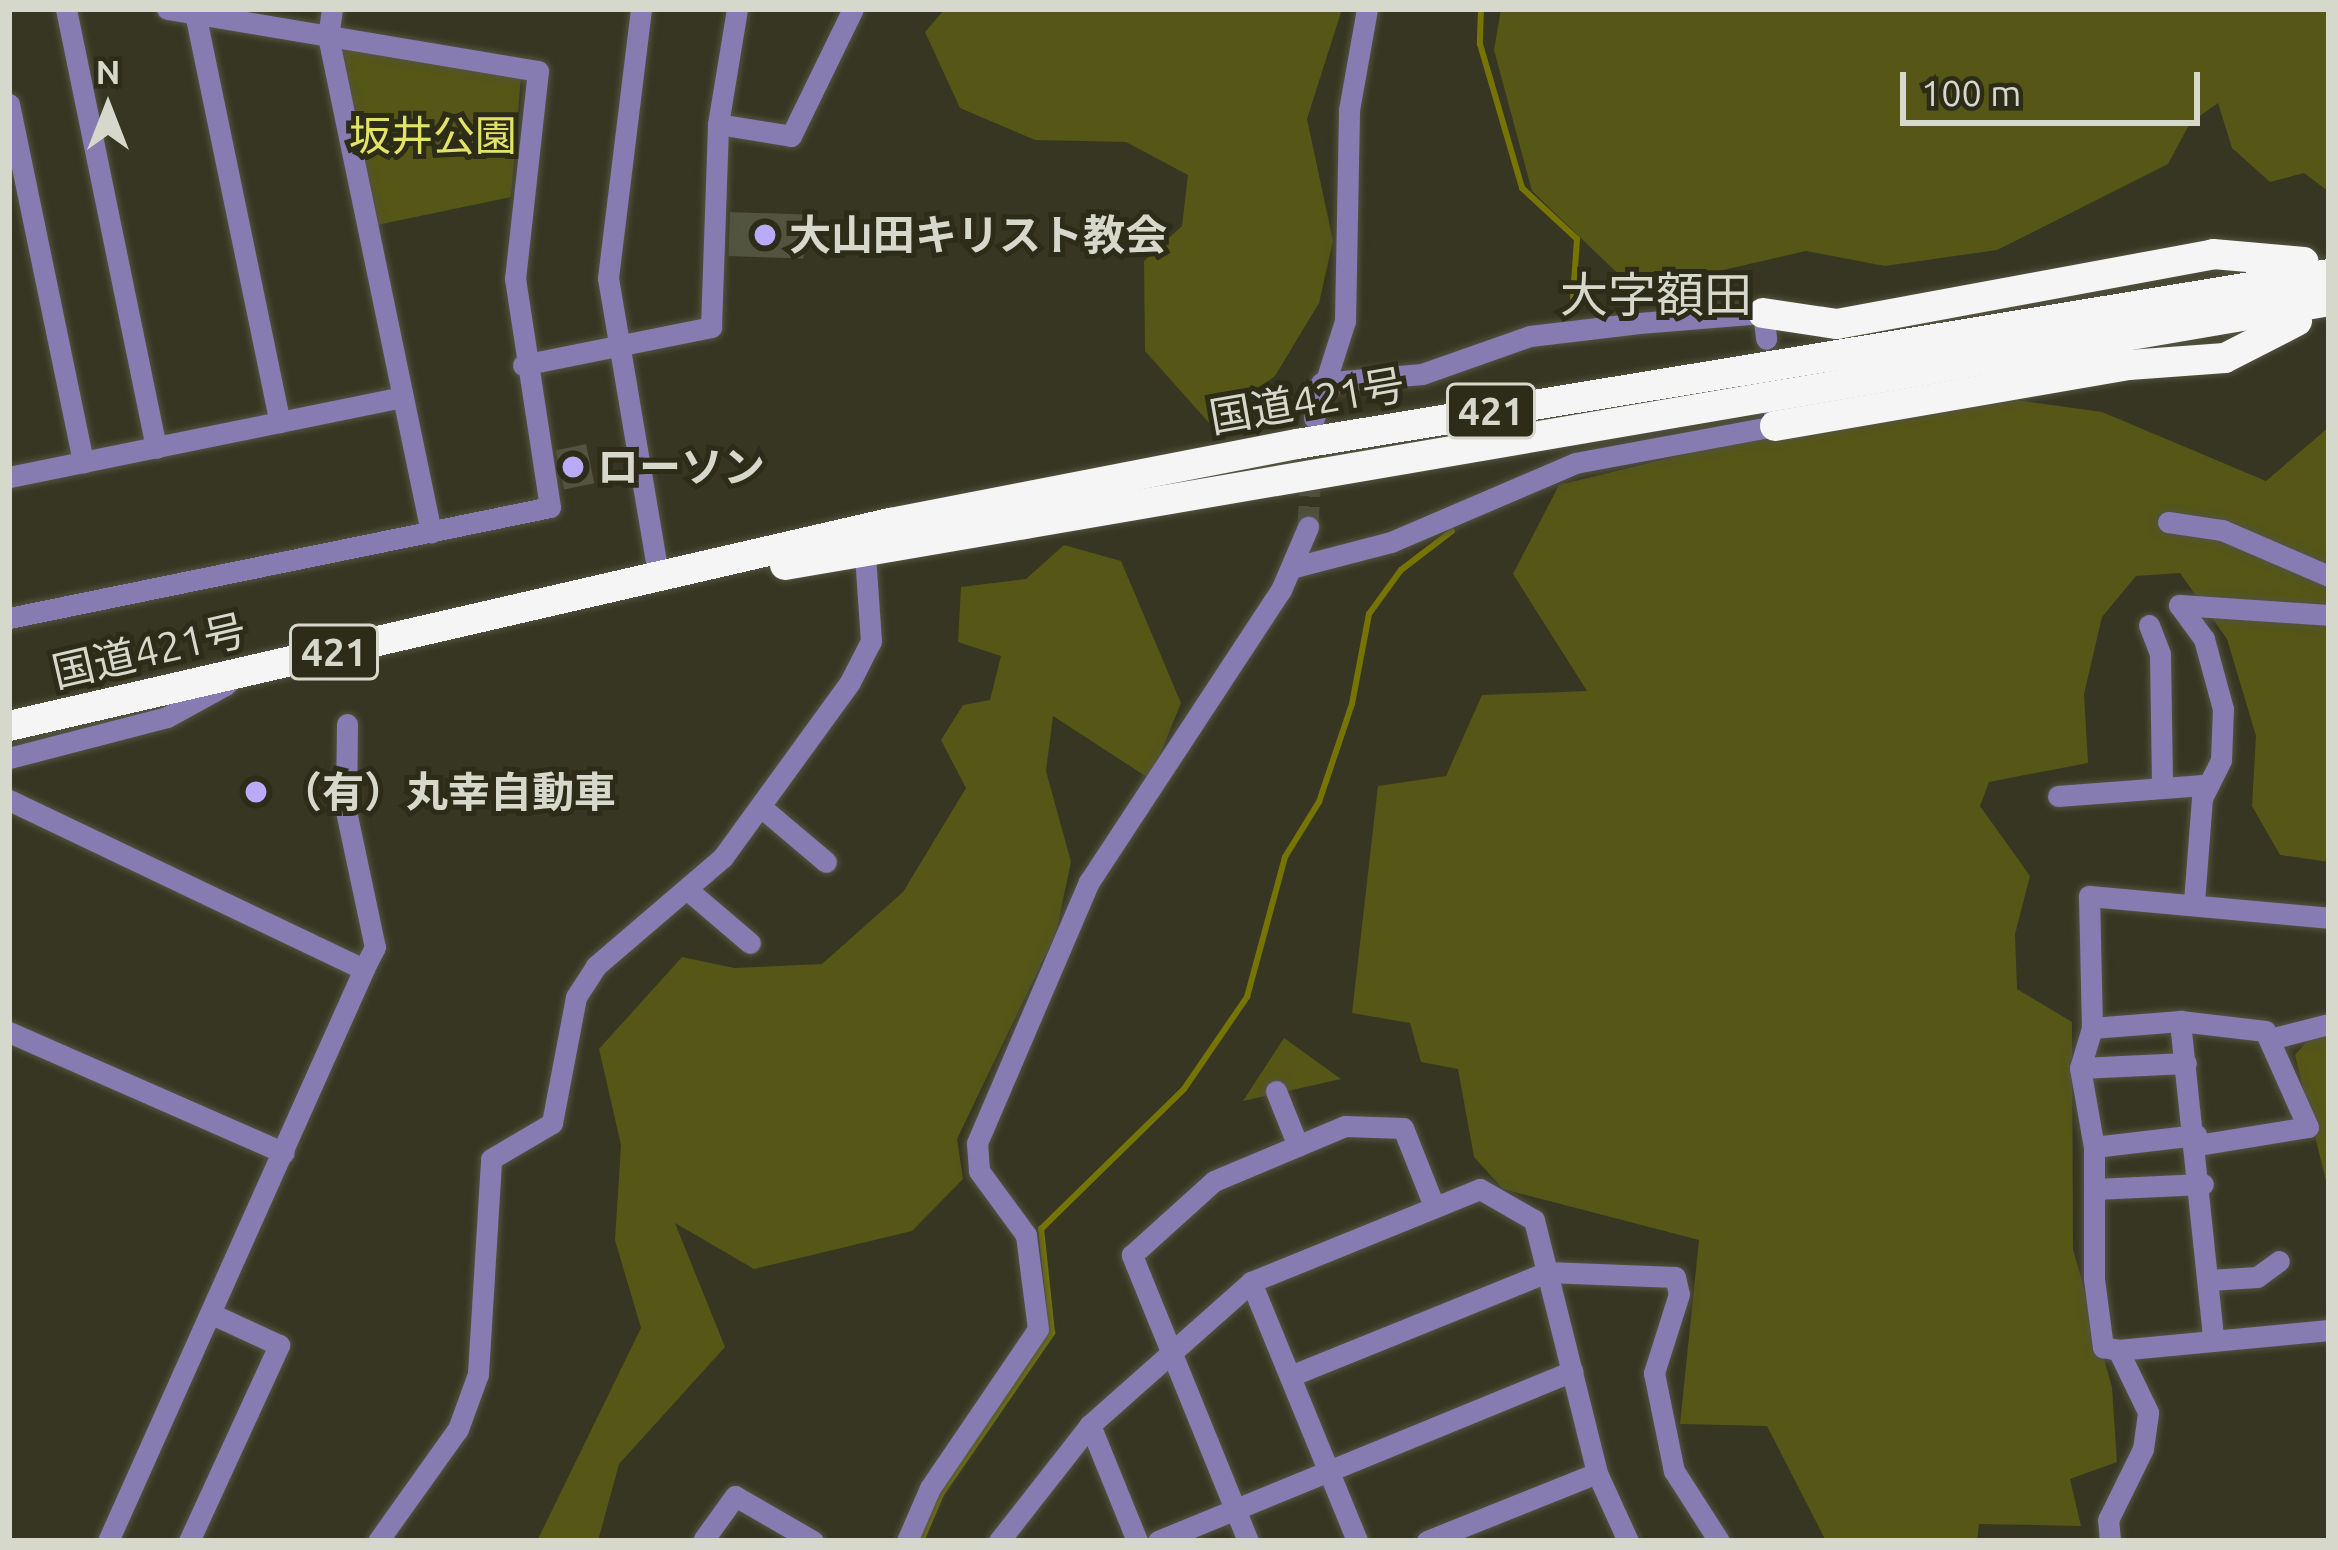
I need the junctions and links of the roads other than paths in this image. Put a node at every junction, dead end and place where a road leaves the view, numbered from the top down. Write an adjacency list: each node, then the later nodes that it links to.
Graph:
1 (66, 9): 25 (street)
2 (167, 9): 8 (street)
3 (332, 9): 9 (street)
4 (641, 9): 18 (street)
5 (737, 9): 11 (street)
6 (853, 9): 11 (street)
7 (1367, 9): 20 (street)
8 (195, 13): 9 (street); 24 (street)
9 (328, 36): 19 (street); 21 (street)
10 (9, 104): 26 (street)
11 (718, 124): 18 (street)
12 (2329, 259): 17 (highway)
13 (2329, 274): 15 (highway, 国道421号 / 421)
14 (2329, 303): 16 (highway, 国道421号 / 421)
15 (2093, 312): 16 (highway); 34 (highway, 国道421号 / 421)
16 (2264, 325): 23 (highway); 31 (highway, 国道421号 / 421)
17 (1764, 326): 20 (street)
18 (613, 347): 19 (street); 34 (street)
19 (523, 365): 30 (street)
20 (1321, 383): 22 (street)
21 (402, 397): 24 (street); 30 (street)
22 (1314, 418)
23 (1774, 419): 32 (street)
24 (280, 422): 25 (street)
25 (156, 448): 26 (street)
26 (83, 462): 27 (street)
27 (9, 477)
28 (2168, 522): 33 (street)
29 (1308, 527): 32 (street)
30 (431, 532): 36 (street)
31 (865, 556): 34 (highway, 国道421号 / 421); 46 (street)
32 (1295, 567): 88 (street)
33 (2329, 576)
34 (659, 579): 38 (highway, 国道421号 / 421)
35 (2329, 615): 44 (street)
36 (9, 618)
37 (2150, 625): 42 (street)
38 (254, 670): 40 (highway, 国道421号 / 421); 41 (street)
39 (346, 724): 52 (street)
40 (9, 726)
41 (9, 758)
42 (2162, 786): 43 (street); 44 (street)
43 (2058, 796)
44 (2203, 796): 49 (street)
45 (9, 800): 52 (street)
46 (761, 807): 47 (street); 48 (street)
47 (826, 862)
48 (689, 891): 51 (street); 86 (street)
49 (2194, 902): 50 (street); 55 (street)
50 (2329, 918)
51 (750, 943)
52 (364, 968): 64 (street)
53 (2180, 1021): 55 (street); 57 (street); 58 (street)
54 (2329, 1024): 57 (street)
55 (2092, 1028): 59 (street)
56 (9, 1032): 64 (street)
57 (2270, 1039): 61 (street)
58 (2186, 1063): 59 (street); 61 (street)
59 (2080, 1068): 63 (street)
60 (1276, 1091): 62 (street)
61 (2197, 1140): 63 (street); 65 (street)
62 (1298, 1146): 67 (street); 76 (street)
63 (2094, 1148): 66 (street)
64 (284, 1153): 72 (street)
65 (2203, 1184): 66 (street); 70 (street)
66 (2094, 1189): 75 (street)
67 (1435, 1206): 69 (street); 71 (street)
68 (2279, 1261): 70 (street)
69 (1547, 1272): 77 (street); 78 (street); 96 (street)
70 (2209, 1280): 74 (street)
71 (1250, 1282): 76 (street); 78 (street)
72 (212, 1314): 84 (street); 85 (street)
73 (2329, 1330): 74 (street)
74 (2212, 1336): 75 (street)
75 (2118, 1350): 97 (street)
76 (1170, 1352): 79 (street); 82 (street)
77 (1572, 1371): 80 (street); 81 (street)
78 (1290, 1376): 80 (street)
79 (1090, 1425): 89 (street); 90 (street)
80 (1328, 1470): 82 (street); 93 (street)
81 (1598, 1473): 94 (street); 95 (street)
82 (1235, 1509): 91 (street); 92 (street)
83 (704, 1539): 87 (street)
84 (108, 1541)
85 (189, 1541)
86 (378, 1541)
87 (813, 1541)
88 (907, 1541)
89 (999, 1541)
90 (1137, 1541)
91 (1158, 1541)
92 (1248, 1541)
93 (1357, 1541)
94 (1427, 1541)
95 (1628, 1541)
96 (1719, 1541)
97 (2110, 1541)

